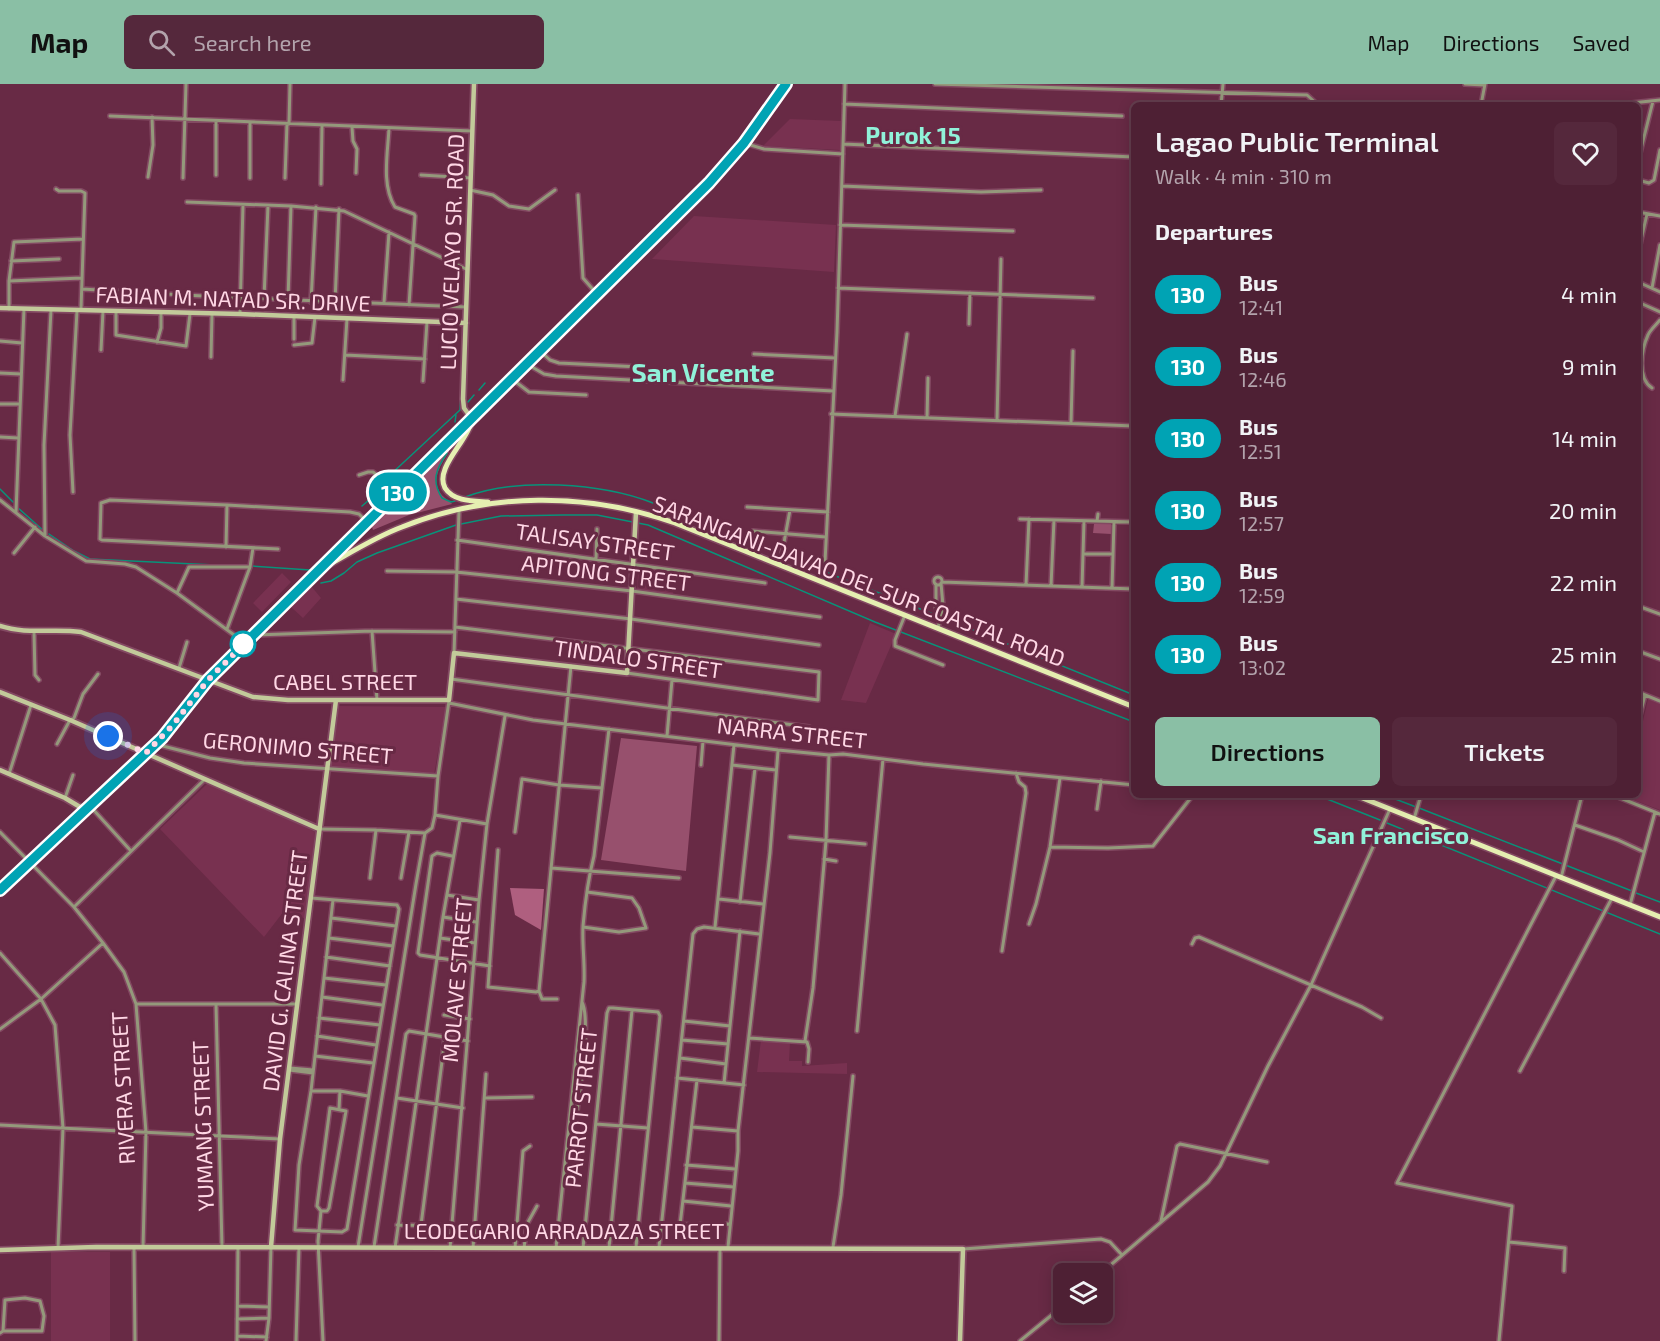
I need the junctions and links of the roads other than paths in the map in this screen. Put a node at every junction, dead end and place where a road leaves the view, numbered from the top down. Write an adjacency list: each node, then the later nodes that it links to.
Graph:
1 (186, 84): 21 (street)
2 (290, 84): 24 (street)
3 (474, 84): 28 (street, LUCIO VELAYO SR. ROAD)
4 (786, 84): 29 (main road)
5 (845, 84): 17 (street)
6 (935, 84): 10 (street)
7 (1223, 84): 10 (street)
8 (1465, 84): 9 (street)
9 (1485, 85): 15 (street)
10 (1222, 93): 13 (street); 14 (street)
11 (1660, 100): 12 (street)
12 (1653, 101): 16 (street); 31 (street)
13 (1221, 102)
14 (1315, 102)
15 (1482, 102)
16 (1641, 103)
17 (844, 105): 19 (street); 30 (street)
18 (110, 116): 20 (street)
19 (1122, 116)
20 (152, 117): 21 (street); 38 (street)
21 (184, 120): 22 (street); 39 (street)
22 (216, 121): 23 (street); 36 (street)
23 (250, 122): 24 (street); 40 (street)
24 (288, 124): 25 (street); 41 (street)
25 (322, 125): 26 (street); 44 (street)
26 (352, 127): 27 (street); 35 (street)
27 (389, 128): 28 (street); 65 (street)
28 (472, 131): 42 (street, LUCIO VELAYO SR. ROAD)
29 (744, 143): 33 (street); 79 (main road)
30 (843, 144): 33 (street); 34 (street)
31 (1641, 149)
32 (1660, 150): 43 (street)
33 (843, 154): 45 (street)
34 (1131, 157)
35 (356, 173)
36 (216, 175)
37 (422, 175): 42 (street)
38 (148, 177)
39 (183, 178)
40 (250, 178)
41 (285, 178)
42 (471, 178): 47 (street, LUCIO VELAYO SR. ROAD)
43 (1641, 181)
44 (321, 184)
45 (842, 186): 49 (street); 60 (street)
46 (56, 189): 63 (street)
47 (470, 190): 48 (street); 70 (street, LUCIO VELAYO SR. ROAD)
48 (555, 190)
49 (1041, 190)
50 (578, 195): 79 (street)
51 (187, 202): 52 (street)
52 (243, 205): 53 (street); 81 (street)
53 (268, 206): 54 (street); 82 (street)
54 (291, 206): 55 (street); 84 (street)
55 (315, 207): 56 (street); 85 (street)
56 (339, 210): 62 (street); 86 (street)
57 (1641, 212): 58 (street)
58 (1647, 213): 59 (street); 64 (street)
59 (1660, 216)
60 (840, 225): 61 (street); 74 (street)
61 (1013, 231)
62 (389, 232): 65 (street); 87 (street)
63 (83, 239): 69 (street); 71 (street)
64 (1641, 240)
65 (412, 243): 70 (street); 89 (street)
66 (1660, 245): 75 (street)
67 (59, 259): 69 (street)
68 (1001, 260): 80 (street)
69 (11, 261): 72 (street)
70 (468, 270): 90 (street, LUCIO VELAYO SR. ROAD)
71 (82, 278): 72 (street); 76 (street)
72 (9, 281): 92 (street)
73 (1641, 283): 75 (street)
74 (838, 288): 78 (street); 122 (street)
75 (1652, 288): 77 (street)
76 (82, 289): 81 (street); 95 (street)
77 (1660, 292)
78 (970, 293): 80 (street); 109 (street)
79 (597, 294): 117 (main road)
80 (1000, 294): 83 (street); 141 (street)
81 (240, 298): 82 (street); 102 (street)
82 (264, 298): 84 (street)
83 (1093, 298)
84 (288, 300): 85 (street)
85 (311, 302): 86 (street)
86 (335, 302): 87 (street)
87 (384, 303): 89 (street)
88 (1641, 303): 99 (street)
89 (409, 305): 90 (street)
90 (466, 307): 108 (street, LUCIO VELAYO SR. ROAD)
91 (0, 308): 92 (street, FABIAN M. NATAD SR. DRIVE)
92 (9, 309): 93 (street, FABIAN M. NATAD SR. DRIVE)
93 (24, 309): 94 (street, FABIAN M. NATAD SR. DRIVE); 114 (street)
94 (51, 310): 95 (street, FABIAN M. NATAD SR. DRIVE); 171 (street)
95 (79, 311): 96 (street, FABIAN M. NATAD SR. DRIVE); 147 (street)
96 (103, 311): 97 (street, FABIAN M. NATAD SR. DRIVE); 116 (street)
97 (116, 312): 98 (street, FABIAN M. NATAD SR. DRIVE); 113 (street)
98 (161, 312): 100 (street, FABIAN M. NATAD SR. DRIVE); 113 (street)
99 (1660, 312)
100 (190, 313): 101 (street, FABIAN M. NATAD SR. DRIVE); 113 (street)
101 (212, 313): 102 (street, FABIAN M. NATAD SR. DRIVE); 121 (street)
102 (240, 314): 103 (street, FABIAN M. NATAD SR. DRIVE)
103 (294, 316): 104 (street, FABIAN M. NATAD SR. DRIVE); 111 (street)
104 (315, 317): 105 (street, FABIAN M. NATAD SR. DRIVE); 115 (street)
105 (347, 319): 107 (street, FABIAN M. NATAD SR. DRIVE); 120 (street)
106 (1660, 320): 132 (street)
107 (427, 322): 108 (street, FABIAN M. NATAD SR. DRIVE); 123 (street)
108 (466, 323): 140 (street, LUCIO VELAYO SR. ROAD)
109 (969, 324)
110 (908, 334): 138 (street)
111 (294, 339)
112 (0, 341): 114 (street)
113 (157, 342)
114 (22, 343): 127 (street)
115 (294, 345)
116 (101, 350)
117 (540, 351): 124 (main road); 125 (street)
118 (1073, 351): 142 (street)
119 (754, 354): 122 (street)
120 (345, 355): 123 (street); 130 (street)
121 (212, 357)
122 (835, 358): 133 (street)
123 (425, 359): 131 (street)
124 (527, 364): 129 (main road); 133 (street)
125 (640, 367)
126 (0, 373): 127 (street)
127 (21, 374): 136 (street)
128 (928, 378): 139 (street)
129 (512, 379): 134 (street); 140 (main road)
130 (343, 380)
131 (423, 381)
132 (1652, 388)
133 (833, 391): 137 (street)
134 (586, 395)
135 (0, 404): 136 (street)
136 (20, 404): 145 (street)
137 (831, 414): 138 (street); 157 (street)
138 (895, 416): 139 (street)
139 (927, 418): 141 (street)
140 (472, 419): 148 (main road); 150 (main road, SARANGANI-DAVAO DEL SUR COASTAL ROAD)
141 (997, 420): 142 (street)
142 (1071, 423): 143 (street)
143 (1131, 426)
144 (0, 437): 145 (street)
145 (18, 438): 155 (street)
146 (359, 475): 148 (street)
147 (73, 492)
148 (398, 492): 164 (main road)
149 (0, 500): 155 (street)
150 (497, 503): 153 (main road, SARANGANI-DAVAO DEL SUR COASTAL ROAD); 156 (main road, SARANGANI-DAVAO DEL SUR COASTAL ROAD)
151 (227, 505): 164 (street); 174 (street); 174 (street)
152 (747, 507): 154 (street)
153 (460, 510): 173 (street); 184 (main road, SARANGANI-DAVAO DEL SUR COASTAL ROAD)
154 (790, 510): 157 (street); 170 (street)
155 (16, 512): 167 (street)
156 (636, 512): 181 (street); 182 (main road, SARANGANI-DAVAO DEL SUR COASTAL ROAD)
157 (828, 512): 172 (street)
158 (1098, 514): 163 (street)
159 (1020, 519): 160 (street)
160 (1029, 519): 161 (street); 191 (street)
161 (1054, 520): 162 (street); 192 (street)
162 (1084, 521): 163 (street); 178 (street)
163 (1097, 521): 165 (street)
164 (367, 522): 184 (main road)
165 (1114, 522): 166 (street); 179 (street)
166 (1131, 522)
167 (35, 528): 171 (street); 177 (street)
168 (597, 530): 180 (street)
169 (753, 531): 170 (street)
170 (787, 533): 172 (street); 182 (street)
171 (45, 536): 197 (street)
172 (826, 537): 190 (street)
173 (457, 540): 180 (street, TALISAY STREET); 186 (street)
174 (226, 547): 175 (street)
175 (253, 548): 176 (street); 183 (street)
176 (278, 549)
177 (14, 553)
178 (1083, 554): 179 (street); 193 (street)
179 (1113, 554): 194 (street)
180 (596, 559): 181 (street, TALISAY STREET)
181 (634, 564): 189 (street, TALISAY STREET); 196 (street)
182 (780, 566): 190 (main road, SARANGANI-DAVAO DEL SUR COASTAL ROAD)
183 (250, 567): 197 (street); 207 (street)
184 (318, 570): 211 (main road)
185 (387, 571): 186 (street, APITONG STREET)
186 (456, 572): 196 (street, APITONG STREET); 198 (street)
187 (933, 582): 188 (street); 188 (street); 204 (street)
188 (942, 582): 191 (street); 204 (street)
189 (765, 583)
190 (824, 583): 201 (main road, SARANGANI-DAVAO DEL SUR COASTAL ROAD)
191 (1026, 585): 192 (street)
192 (1051, 586): 193 (street)
193 (1082, 587): 194 (street)
194 (1112, 588): 195 (street)
195 (1131, 589)
196 (632, 591): 202 (street, APITONG STREET); 203 (street)
197 (177, 593): 207 (street)
198 (456, 599): 203 (street); 208 (street)
199 (1641, 607): 200 (street)
200 (1660, 614)
201 (905, 615): 206 (main road, SARANGANI-DAVAO DEL SUR COASTAL ROAD); 219 (street)
202 (820, 617)
203 (631, 619): 214 (street); 215 (street)
204 (939, 620): 206 (street)
205 (0, 626): 209 (street, CABEL STREET)
206 (938, 628): 237 (main road, SARANGANI-DAVAO DEL SUR COASTAL ROAD)
207 (227, 629): 213 (street)
208 (455, 629): 210 (street); 215 (street); 217 (street)
209 (34, 632): 221 (street, CABEL STREET); 225 (street)
210 (372, 632): 211 (street); 233 (street)
211 (253, 635): 213 (main road)
212 (187, 642): 221 (street)
213 (245, 643): 226 (main road)
214 (819, 645)
215 (629, 648): 222 (street); 227 (street, TINDALO STREET)
216 (1641, 652): 218 (street)
217 (454, 653): 220 (street, TINDALO STREET); 224 (street)
218 (1660, 659)
219 (943, 665)
220 (571, 666): 222 (street, TINDALO STREET); 230 (street)
221 (179, 668): 226 (street, CABEL STREET)
222 (627, 673): 227 (street, TINDALO STREET)
223 (98, 674): 241 (street)
224 (452, 679): 230 (street); 235 (street)
225 (39, 680)
226 (208, 680): 232 (street, CABEL STREET); 248 (main road)
227 (672, 680): 238 (street)
228 (0, 692): 236 (street)
229 (1641, 693): 231 (street)
230 (569, 694): 238 (street); 242 (street)
231 (1645, 695): 234 (street); 239 (street)
232 (336, 700): 233 (street, CABEL STREET); 258 (street, DAVID G. CALINA STREET)
233 (377, 700): 235 (street, CABEL STREET)
234 (1660, 701)
235 (449, 702): 240 (street, NARRA STREET); 263 (street)
236 (31, 705): 241 (street); 261 (street)
237 (1131, 706)
238 (669, 707): 243 (street); 245 (street)
239 (1641, 711)
240 (505, 716): 242 (street, NARRA STREET); 283 (street, MOLAVE STREET)
241 (70, 720): 247 (street); 251 (street)
242 (566, 724): 244 (street, NARRA STREET); 267 (street)
243 (808, 727)
244 (609, 729): 245 (street, NARRA STREET); 269 (street)
245 (667, 736): 246 (street, NARRA STREET)
246 (703, 741): 249 (street, NARRA STREET); 254 (street)
247 (57, 744)
248 (156, 744): 251 (main road); 258 (street, GERONIMO STREET)
249 (734, 745): 250 (street, NARRA STREET); 255 (street)
250 (778, 750): 252 (street, NARRA STREET); 259 (street)
251 (146, 753): 265 (street); 276 (main road)
252 (829, 755): 253 (street, NARRA STREET); 293 (street)
253 (883, 759): 260 (street, NARRA STREET); 368 (street)
254 (701, 765)
255 (732, 765): 256 (street); 315 (street)
256 (755, 768): 259 (street); 318 (street)
257 (0, 770): 261 (street)
258 (327, 770): 263 (street, GERONIMO STREET); 285 (street, DAVID G. CALINA STREET)
259 (776, 770): 319 (street)
260 (1016, 773): 264 (street, NARRA STREET); 338 (street)
261 (9, 774): 270 (street)
262 (73, 775): 270 (street)
263 (438, 776): 280 (street)
264 (1060, 778): 266 (street, NARRA STREET); 296 (street)
265 (205, 779): 285 (street); 298 (street)
266 (1101, 782): 268 (street, NARRA STREET); 277 (street)
267 (559, 785): 269 (street); 289 (street); 304 (street)
268 (1131, 785)
269 (602, 788): 305 (street)
270 (65, 798): 276 (street)
271 (1191, 798): 296 (street)
272 (1362, 798): 278 (main road)
273 (1420, 798): 281 (street)
274 (1581, 798): 284 (street)
275 (1624, 798): 279 (street)
276 (88, 808): 298 (street); 303 (main road)
277 (1097, 809)
278 (1390, 809): 281 (main road); 347 (street)
279 (1658, 813): 299 (street)
280 (435, 815): 282 (street); 290 (street)
281 (1414, 819): 306 (main road)
282 (460, 820): 283 (street); 300 (street)
283 (488, 824): 317 (street, MOLAVE STREET)
284 (1575, 825): 299 (street); 306 (street)
285 (319, 829): 286 (street); 313 (street, DAVID G. CALINA STREET)
286 (376, 830): 288 (street); 307 (street)
287 (0, 832): 292 (street, RIVERA STREET)
288 (409, 832): 290 (street); 308 (street)
289 (515, 832)
290 (425, 833): 444 (street)
291 (790, 837): 293 (street)
292 (6, 838): 294 (street); 303 (street, RIVERA STREET)
293 (826, 841): 295 (street); 301 (street)
294 (0, 843)
295 (865, 844)
296 (1050, 847): 326 (street)
297 (498, 850): 344 (street)
298 (132, 852): 321 (street)
299 (1644, 852): 320 (street)
300 (452, 856): 312 (street); 341 (street)
301 (824, 859): 302 (street); 375 (street)
302 (836, 861)
303 (30, 862): 310 (main road); 321 (street, RIVERA STREET)
304 (551, 868): 305 (street); 348 (street)
305 (590, 871): 309 (street); 311 (street)
306 (1559, 877): 314 (main road); 436 (street)
307 (370, 878)
308 (401, 878)
309 (679, 878)
310 (0, 890)
311 (587, 892): 328 (street); 328 (street)
312 (447, 895): 317 (street); 322 (street)
313 (311, 898): 316 (street); 355 (street, DAVID G. CALINA STREET)
314 (1612, 898): 320 (main road); 386 (street)
315 (719, 899): 318 (street); 329 (street)
316 (333, 900): 324 (street); 327 (street)
317 (479, 900): 325 (street, MOLAVE STREET)
318 (740, 902): 319 (street)
319 (763, 904): 331 (street)
320 (1630, 905): 323 (main road)
321 (74, 907): 334 (street, RIVERA STREET)
322 (442, 916): 325 (street); 333 (street)
323 (1660, 917)
324 (331, 918): 327 (street); 332 (street)
325 (477, 922): 335 (street, MOLAVE STREET)
326 (1029, 924)
327 (396, 926): 337 (street)
328 (583, 927): 352 (street)
329 (715, 927): 330 (street); 364 (street)
330 (741, 931): 331 (street); 366 (street)
331 (760, 934): 372 (street)
332 (329, 938): 337 (street); 340 (street)
333 (440, 938): 335 (street); 341 (street)
334 (103, 943): 350 (street); 353 (street, RIVERA STREET)
335 (475, 943): 342 (street, MOLAVE STREET)
336 (1192, 944): 347 (street)
337 (393, 946): 343 (street)
338 (1002, 951)
339 (0, 953): 350 (street)
340 (326, 957): 343 (street); 345 (street)
341 (436, 958): 342 (street); 369 (street)
342 (474, 964): 344 (street); 363 (street, MOLAVE STREET)
343 (390, 966): 346 (street)
344 (490, 966): 348 (street)
345 (324, 978): 346 (street); 349 (street)
346 (386, 985): 356 (street)
347 (1311, 985): 362 (street); 418 (street)
348 (539, 991): 351 (street)
349 (322, 997): 356 (street); 361 (street)
350 (41, 999): 367 (street); 411 (street)
351 (557, 999)
352 (581, 1000): 357 (street); 359 (street)
353 (136, 1004): 354 (street); 414 (street, RIVERA STREET)
354 (216, 1004): 355 (street); 415 (street, YUMANG STREET)
355 (297, 1004): 384 (street, DAVID G. CALINA STREET)
356 (383, 1005): 365 (street)
357 (585, 1007): 359 (street); 390 (street)
358 (632, 1010): 407 (street, PARROT STREET); 409 (street); 412 (street)
359 (580, 1011): 383 (street)
360 (444, 1015): 363 (street)
361 (319, 1018): 365 (street); 370 (street)
362 (1381, 1018)
363 (470, 1019): 374 (street, MOLAVE STREET)
364 (683, 1021): 366 (street); 373 (street)
365 (380, 1025): 377 (street)
366 (729, 1026): 376 (street)
367 (0, 1029)
368 (857, 1030)
369 (426, 1034): 371 (street); 399 (street); 401 (street)
370 (317, 1036): 377 (street); 378 (street)
371 (445, 1038): 374 (street); 403 (street)
372 (749, 1038): 375 (street); 393 (street)
373 (681, 1040): 376 (street); 379 (street)
374 (469, 1041): 404 (street, MOLAVE STREET)
375 (805, 1041): 380 (street)
376 (728, 1044): 382 (street)
377 (376, 1045): 381 (street)
378 (315, 1056): 381 (street); 385 (street)
379 (680, 1058): 382 (street); 389 (street)
380 (808, 1062)
381 (373, 1063): 397 (street)
382 (726, 1064): 392 (street)
383 (574, 1067): 390 (street); 396 (street)
384 (290, 1069): 385 (street); 416 (street, DAVID G. CALINA STREET)
385 (313, 1071): 394 (street)
386 (1520, 1071)
387 (486, 1074): 400 (street)
388 (853, 1076): 448 (street)
389 (677, 1078): 391 (street); 432 (street)
390 (581, 1080): 402 (street)
391 (696, 1080): 392 (street); 410 (street)
392 (724, 1083): 393 (street)
393 (744, 1085): 413 (street)
394 (310, 1091): 395 (street); 435 (street)
395 (340, 1091): 397 (street); 405 (street)
396 (571, 1095): 402 (street); 406 (street)
397 (368, 1096): 435 (street)
398 (532, 1097): 400 (street)
399 (397, 1098): 401 (street); 450 (street)
400 (484, 1098): 453 (street)
401 (416, 1101): 403 (street); 430 (street)
402 (578, 1101): 406 (street)
403 (438, 1104): 404 (street); 431 (street)
404 (463, 1108): 434 (street, MOLAVE STREET)
405 (339, 1109): 427 (street); 427 (street)
406 (570, 1115): 456 (street)
407 (596, 1124): 409 (street); 457 (street, PARROT STREET)
408 (0, 1125): 411 (street)
409 (621, 1127): 412 (street); 458 (street)
410 (691, 1127): 413 (street); 420 (street)
411 (63, 1128): 414 (street); 449 (street)
412 (648, 1128): 459 (street)
413 (738, 1131): 421 (street)
414 (146, 1132): 415 (street); 438 (street, RIVERA STREET)
415 (219, 1136): 416 (street); 439 (street, YUMANG STREET)
416 (280, 1139): 441 (street, DAVID G. CALINA STREET)
417 (530, 1146): 454 (street)
418 (1227, 1152): 419 (street); 428 (street); 428 (street)
419 (1267, 1162)
420 (686, 1165): 421 (street); 422 (street)
421 (735, 1169): 423 (street)
422 (685, 1183): 423 (street); 424 (street)
423 (734, 1187): 426 (street)
424 (683, 1201): 426 (street); 433 (street)
425 (537, 1206): 455 (street)
426 (731, 1206): 429 (street)
427 (321, 1211): 435 (street)
428 (1161, 1222): 462 (street)
429 (729, 1224): 433 (street); 447 (street)
430 (397, 1225): 431 (street); 451 (street)
431 (422, 1225): 434 (street)
432 (662, 1225): 433 (street); 445 (street)
433 (680, 1225)
434 (452, 1226): 452 (street, MOLAVE STREET)
435 (318, 1231): 443 (street)
436 (1509, 1242): 464 (street); 479 (street)
437 (134, 1247): 438 (street, LEODEGARIO ARRADAZA STREET); 449 (street, LEODEGARIO ARRADAZA STREET); 473 (street)
438 (144, 1247): 439 (street, LEODEGARIO ARRADAZA STREET)
439 (222, 1247): 440 (street, LEODEGARIO ARRADAZA STREET)
440 (238, 1247): 441 (street, LEODEGARIO ARRADAZA STREET); 465 (street)
441 (271, 1247): 442 (street, LEODEGARIO ARRADAZA STREET); 466 (street)
442 (299, 1247): 443 (street, LEODEGARIO ARRADAZA STREET); 474 (street)
443 (319, 1247): 444 (street, LEODEGARIO ARRADAZA STREET); 475 (street)
444 (358, 1247): 450 (street, LEODEGARIO ARRADAZA STREET)
445 (659, 1247): 446 (street, LEODEGARIO ARRADAZA STREET); 459 (street, LEODEGARIO ARRADAZA STREET)
446 (720, 1247): 447 (street, LEODEGARIO ARRADAZA STREET); 476 (street)
447 (728, 1247): 448 (street, LEODEGARIO ARRADAZA STREET)
448 (833, 1247): 460 (street, LEODEGARIO ARRADAZA STREET)
449 (58, 1248): 461 (street, LEODEGARIO ARRADAZA STREET)
450 (374, 1248): 451 (street, LEODEGARIO ARRADAZA STREET)
451 (395, 1248): 452 (street, LEODEGARIO ARRADAZA STREET)
452 (450, 1248): 453 (street, LEODEGARIO ARRADAZA STREET)
453 (473, 1248): 454 (street, LEODEGARIO ARRADAZA STREET)
454 (515, 1248): 455 (street, LEODEGARIO ARRADAZA STREET)
455 (524, 1248): 456 (street, LEODEGARIO ARRADAZA STREET)
456 (556, 1248): 457 (street, LEODEGARIO ARRADAZA STREET)
457 (583, 1248): 458 (street, LEODEGARIO ARRADAZA STREET)
458 (609, 1248): 459 (street, LEODEGARIO ARRADAZA STREET)
459 (636, 1248)
460 (963, 1248): 462 (street, LEODEGARIO ARRADAZA STREET); 477 (street)
461 (0, 1250)
462 (1122, 1255): 463 (street)
463 (1113, 1263)
464 (1564, 1271)
465 (238, 1306): 466 (street); 469 (street)
466 (269, 1307): 468 (street)
467 (1053, 1314): 478 (street)
468 (269, 1318): 469 (street); 472 (street)
469 (237, 1319): 471 (street)
470 (2, 1332): 470 (street)
471 (237, 1339): 472 (street)
472 (266, 1339)
473 (135, 1341)
474 (296, 1341)
475 (323, 1341)
476 (719, 1341)
477 (960, 1341)
478 (1020, 1341)
479 (1499, 1341)

